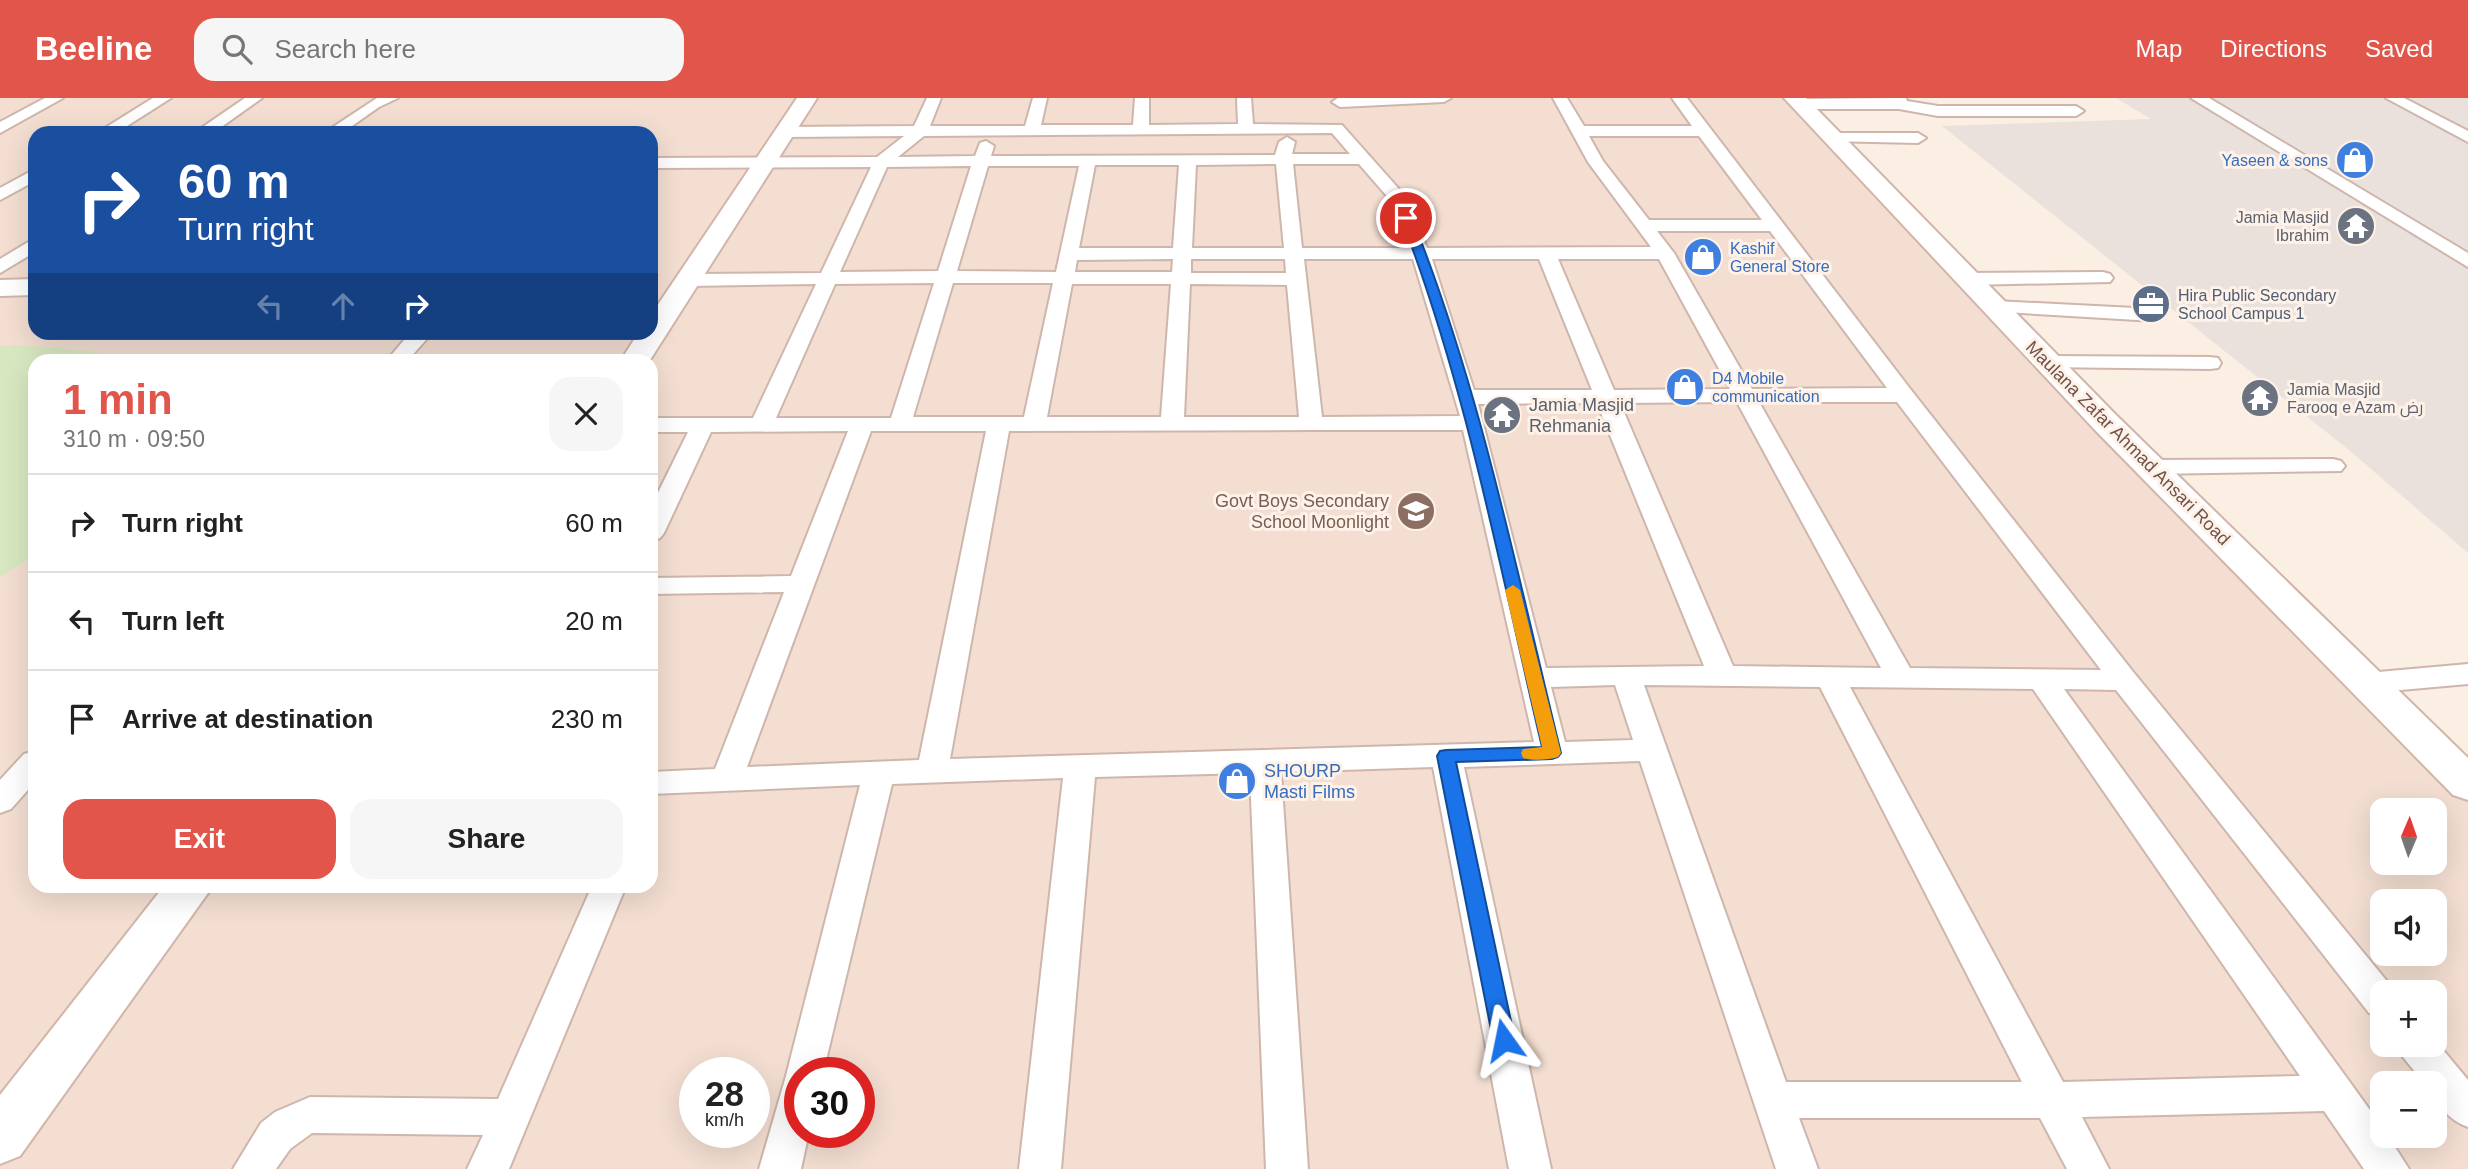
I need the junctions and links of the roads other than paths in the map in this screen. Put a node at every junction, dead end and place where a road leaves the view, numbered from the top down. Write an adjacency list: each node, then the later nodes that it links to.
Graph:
1 (56, 98): 23 (street)
2 (164, 98): 20 (street)
3 (255, 98): 21 (street)
4 (391, 98): 22 (street)
5 (807, 98): 33 (street)
6 (934, 98): 29 (street)
7 (1040, 98): 27 (street)
8 (1142, 98): 28 (street)
9 (1244, 98): 25 (street)
10 (1444, 98): 15 (street)
11 (1560, 98): 31 (street)
12 (1679, 98): 32 (street)
13 (2198, 98): 55 (street)
14 (2393, 98): 34 (street)
15 (1340, 100): 26 (street)
16 (1899, 101): 17 (street); 18 (street)
17 (2076, 111)
18 (1811, 116): 19 (street); 35 (street); 63 (street, Maulana Zafar Ahmad Ansari Road)
19 (1892, 123)
20 (117, 126)
21 (213, 126)
22 (342, 126)
23 (0, 128)
24 (1306, 128): 25 (street); 26 (street); 36 (street)
25 (1246, 129): 28 (street)
26 (1337, 129): 37 (street)
27 (1032, 130): 28 (street); 30 (street)
28 (1141, 130)
29 (920, 131): 30 (street); 33 (street); 42 (street)
30 (990, 131): 41 (street)
31 (1579, 131): 32 (street); 46 (street)
32 (1705, 131): 47 (street)
33 (786, 132): 40 (street)
34 (2468, 137)
35 (1918, 138)
36 (1284, 159): 37 (street); 39 (street); 53 (street)
37 (1363, 159): 54 (street)
38 (1088, 160): 39 (street); 41 (street); 51 (street)
39 (1188, 160): 52 (street)
40 (768, 161): 42 (street); 43 (street); 64 (street)
41 (981, 161): 42 (street); 57 (street)
42 (881, 162): 61 (street)
43 (658, 163)
44 (28, 178): 45 (street)
45 (5, 189)
46 (1645, 225): 47 (street); 50 (street)
47 (1776, 226): 76 (street)
48 (28, 249): 56 (street)
49 (1546, 253): 50 (street); 54 (street); 77 (street)
50 (1665, 253): 78 (street)
51 (1069, 254): 52 (street); 58 (street)
52 (1182, 254): 53 (street); 59 (street)
53 (1293, 254): 54 (street); 62 (street)
54 (1420, 254): 79 (street)
55 (2466, 259)
56 (0, 267)
57 (947, 277): 58 (street); 61 (street); 83 (street)
58 (1063, 277): 59 (street); 85 (street)
59 (1181, 278): 62 (street); 86 (street)
60 (2103, 278): 63 (street)
61 (830, 279): 64 (street); 81 (street)
62 (1296, 279): 87 (street)
63 (1968, 279): 69 (street, Maulana Zafar Ahmad Ansari Road)
64 (671, 287): 70 (street)
65 (0, 288): 66 (street)
66 (28, 288)
67 (0, 300): 68 (street)
68 (28, 300)
69 (1995, 307): 71 (street); 74 (street, Maulana Zafar Ahmad Ansari Road)
70 (658, 313)
71 (2154, 316)
72 (415, 340): 73 (street)
73 (402, 354)
74 (2048, 362): 75 (street); 91 (street, Maulana Zafar Ahmad Ansari Road)
75 (2210, 363)
76 (1903, 395): 78 (street); 102 (street)
77 (1605, 396): 78 (street); 79 (street); 97 (street)
78 (1744, 396): 100 (street)
79 (1464, 397): 88 (street)
80 (704, 424): 81 (street); 89 (street); 92 (street)
81 (762, 424): 82 (street)
82 (862, 424): 83 (street); 93 (street)
83 (900, 424): 84 (street)
84 (999, 424): 85 (street); 110 (street)
85 (1034, 424): 86 (street)
86 (1172, 424): 87 (street)
87 (1311, 424): 88 (street)
88 (1472, 424): 99 (street)
89 (658, 425)
90 (2333, 466): 91 (street)
91 (2151, 467): 103 (street, Maulana Zafar Ahmad Ansari Road)
92 (658, 519)
93 (801, 584): 94 (street); 112 (street)
94 (658, 586)
95 (2468, 674): 103 (street)
96 (1626, 675): 97 (street); 99 (street); 104 (street)
97 (1722, 675): 98 (street)
98 (1829, 677): 100 (street); 123 (street)
99 (1534, 678): 105 (street)
100 (1901, 678): 101 (street)
101 (2041, 679): 102 (street); 121 (street)
102 (2124, 680): 118 (street)
103 (2367, 683): 114 (street, Maulana Zafar Ahmad Ansari Road)
104 (1653, 750): 105 (street); 122 (street)
105 (1552, 753): 106 (street)
106 (1446, 756): 107 (street); 133 (street)
107 (1265, 761): 108 (street); 132 (street)
108 (1080, 766): 110 (street); 131 (street)
109 (28, 770): 115 (street)
110 (932, 771): 111 (street)
111 (879, 772): 112 (street); 119 (street)
112 (727, 779): 113 (street)
113 (658, 784)
114 (2468, 784)
115 (0, 801)
116 (185, 893): 126 (street)
117 (606, 893): 125 (street)
118 (2370, 987)
119 (808, 1057)
120 (2426, 1057): 124 (street)
121 (2335, 1093): 123 (street); 136 (street)
122 (1773, 1100): 123 (street); 134 (street)
123 (2052, 1100): 135 (street)
124 (2468, 1109)
125 (510, 1117): 128 (street); 129 (street)
126 (0, 1138)
127 (784, 1148): 130 (street)
128 (254, 1169)
129 (488, 1169)
130 (779, 1169)
131 (1040, 1169)
132 (1287, 1169)
133 (1530, 1169)
134 (1797, 1169)
135 (2088, 1169)
136 (2388, 1169)

